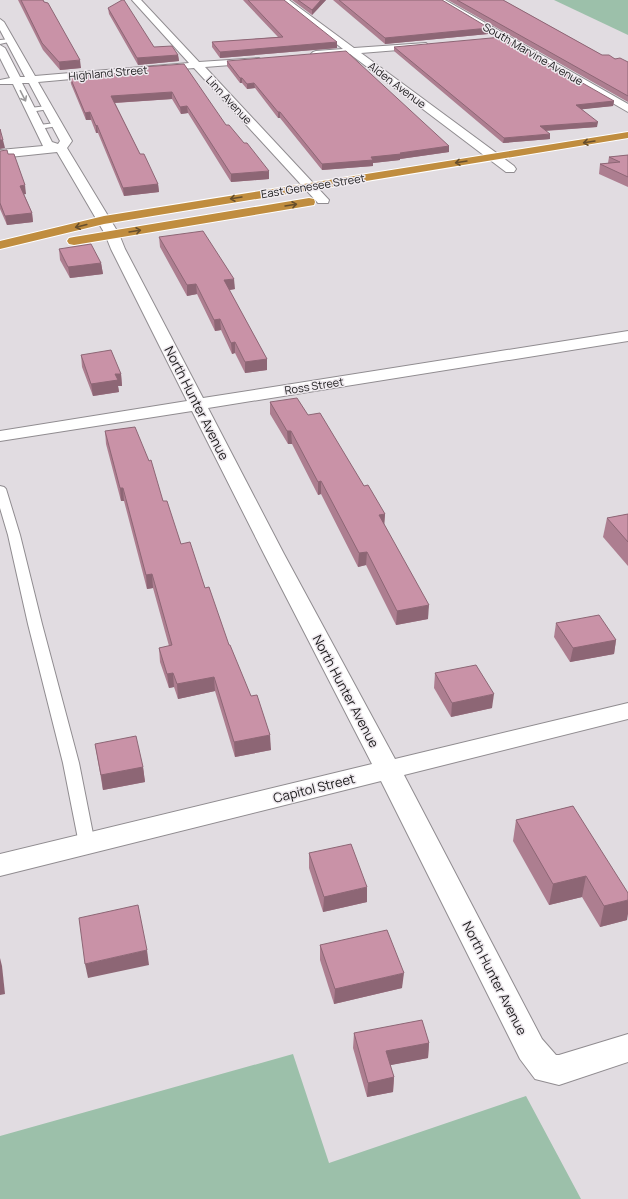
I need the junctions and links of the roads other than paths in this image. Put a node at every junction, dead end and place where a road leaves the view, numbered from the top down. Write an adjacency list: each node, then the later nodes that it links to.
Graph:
1 (136, 0): 14 (street, Linn Avenue)
2 (284, 0): 9 (street, Alden Avenue)
3 (439, 0): 5 (street, South Marvine Avenue)
4 (0, 22): 8 (street)
5 (504, 37): 6 (street); 19 (street, South Marvine Avenue)
6 (488, 39)
7 (435, 44): 9 (street)
8 (5, 47): 12 (street); 13 (street)
9 (352, 51): 10 (street); 26 (street, Alden Avenue)
10 (305, 55)
11 (266, 59): 14 (street, Highland Street)
12 (22, 62): 13 (lane); 15 (street)
13 (7, 63): 16 (street)
14 (196, 65): 15 (street, Highland Street); 30 (street, Linn Avenue)
15 (31, 80): 16 (street, Highland Street); 18 (street)
16 (16, 81): 17 (street, Highland Street); 20 (street, one-way to 20)
17 (0, 83)
18 (47, 108): 20 (lane); 21 (street)
19 (628, 109)
20 (30, 110): 22 (street)
21 (56, 125): 22 (lane); 24 (street)
22 (39, 127): 24 (street)
23 (628, 136): 26 (highway, East Genesee Street, one-way to 26)
24 (61, 148): 25 (street); 33 (street, North Hunter Avenue)
25 (0, 154)
26 (494, 157): 28 (street, Alden Avenue); 30 (highway, East Genesee Street, one-way to 30)
27 (526, 166): 28 (highway)
28 (510, 169): 29 (highway)
29 (495, 171)
30 (310, 187): 32 (street, Linn Avenue); 33 (highway, East Genesee Street, one-way to 33)
31 (338, 197): 32 (highway, East Genesee Street)
32 (323, 200): 33 (highway, East Genesee Street, one-way to 32)
33 (108, 227): 34 (highway, East Genesee Street, one-way to 34); 35 (highway, East Genesee Street); 37 (street, North Hunter Avenue)
34 (0, 245)
35 (0, 253)
36 (628, 336): 37 (street, Ross Street)
37 (198, 404): 38 (street, Ross Street); 41 (street, North Hunter Avenue)
38 (0, 436)
39 (0, 489): 42 (lane)
40 (628, 711): 41 (street, Capitol Street)
41 (388, 770): 42 (street, Capitol Street); 44 (street, North Hunter Avenue)
42 (87, 844): 43 (street, Capitol Street)
43 (0, 866)
44 (628, 1048)

